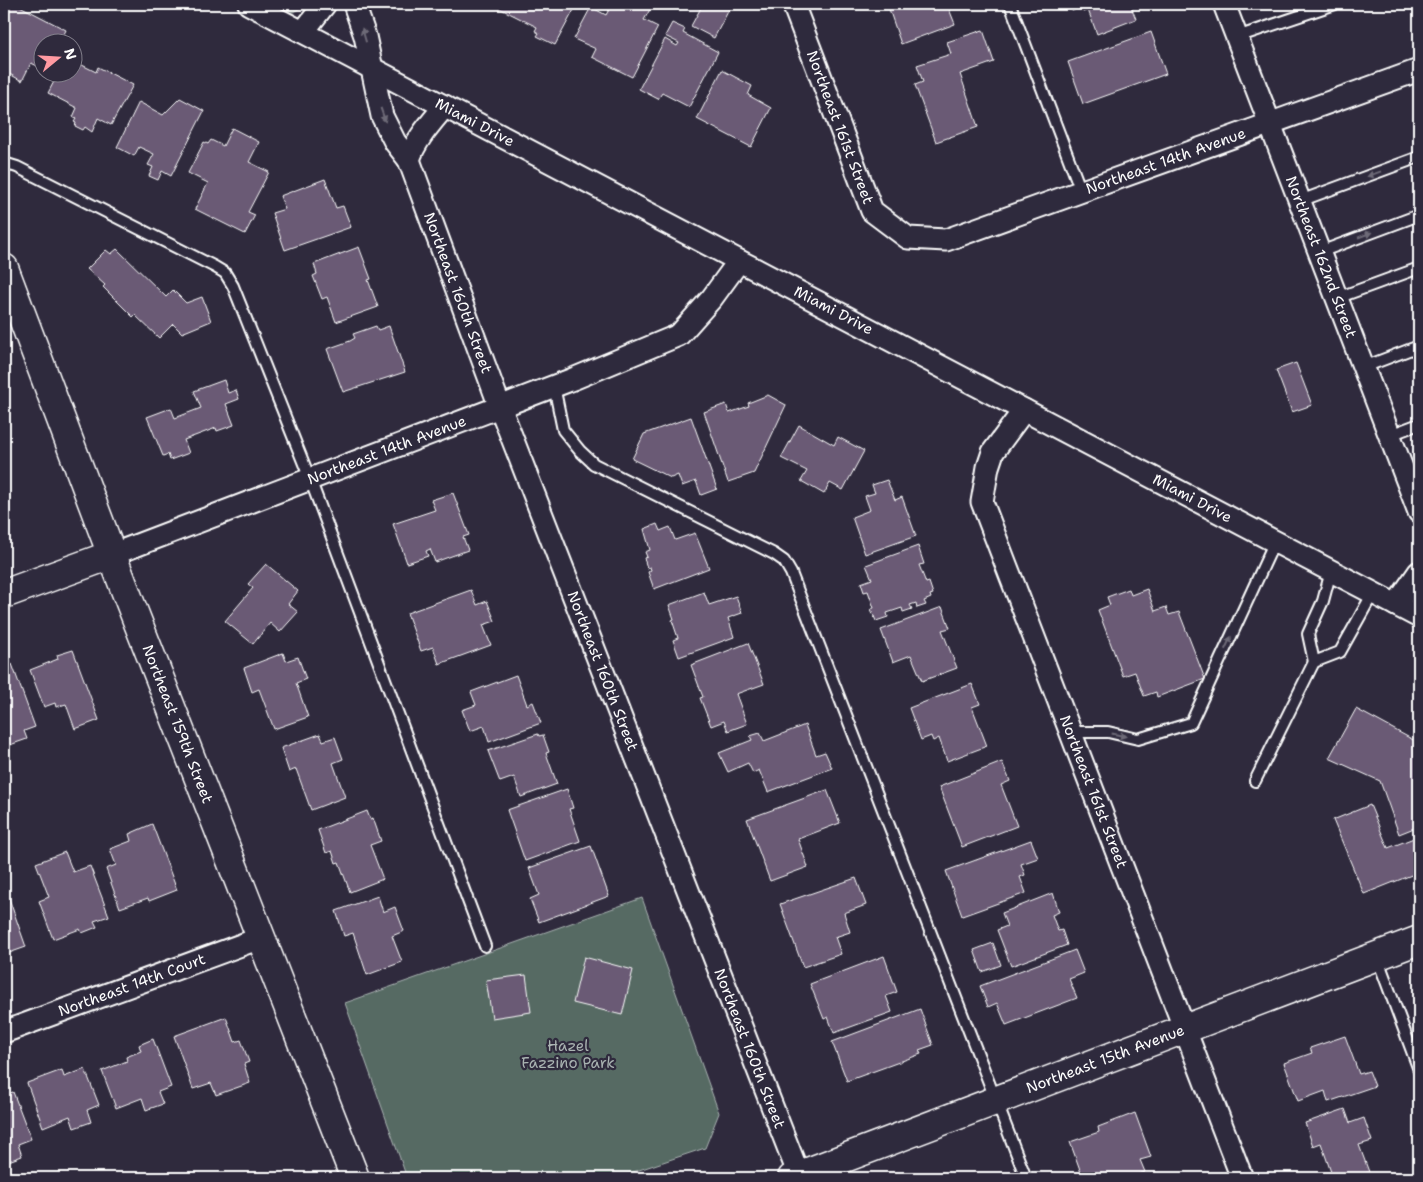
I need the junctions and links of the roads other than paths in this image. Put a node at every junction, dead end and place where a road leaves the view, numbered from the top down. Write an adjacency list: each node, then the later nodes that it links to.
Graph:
1 (249, 4): 8 (street, Miami Drive)
2 (325, 4): 8 (street)
3 (354, 4): 10 (street, Northeast 160th Street, one-way to 3)
4 (793, 4): 20 (street, Northeast 161st Street)
5 (1010, 4): 17 (lane)
6 (1224, 4): 9 (street, Northeast 162nd Street)
7 (1335, 4): 9 (lane)
8 (303, 32): 10 (street, Miami Drive)
9 (1237, 37): 13 (street, Northeast 162nd Street)
10 (372, 67): 12 (street, Miami Drive); 15 (street, Northeast 160th Street, one-way to 15)
11 (1419, 70): 13 (street, Northeast 14th Avenue)
12 (445, 106): 15 (street); 22 (street, Miami Drive)
13 (1270, 124): 17 (street, Northeast 14th Avenue); 18 (street, Northeast 162nd Street)
14 (1419, 157): 18 (lane, one-way to 18)
15 (409, 160): 29 (street, Northeast 160th Street)
16 (4, 163): 33 (lane)
17 (1081, 190): 20 (street, Northeast 14th Avenue)
18 (1300, 201): 21 (street, Northeast 162nd Street)
19 (1419, 215): 21 (lane, one-way to 19)
20 (908, 238)
21 (1320, 252): 25 (street, Northeast 162nd Street)
22 (739, 261): 28 (street, Northeast 14th Avenue); 30 (street, Miami Drive)
23 (4, 268): 36 (street, Northeast 159th Street)
24 (1419, 268): 25 (lane)
25 (1337, 298): 27 (street, Northeast 162nd Street)
26 (1419, 346): 27 (lane)
27 (1364, 367): 32 (street, Northeast 162nd Street)
28 (554, 386): 29 (street, Northeast 14th Avenue); 53 (lane)
29 (500, 407): 33 (street, Northeast 14th Avenue); 54 (street, Northeast 160th Street)
30 (1024, 410): 35 (street, Miami Drive); 44 (street, Northeast 161st Street)
31 (1419, 424): 32 (lane)
32 (1390, 435): 34 (street, Northeast 162nd Street)
33 (310, 480): 36 (street, Northeast 14th Avenue); 48 (lane)
34 (1419, 512)
35 (1275, 542): 37 (street, Miami Drive); 44 (lane, one-way to 35)
36 (112, 554): 40 (street, Northeast 14th Avenue); 46 (street, Northeast 159th Street)
37 (1331, 570): 39 (street, Miami Drive); 43 (lane)
38 (1419, 572): 41 (street)
39 (1373, 593): 41 (street, Miami Drive); 43 (lane)
40 (4, 594)
41 (1396, 605): 42 (street, Miami Drive)
42 (1419, 617)
43 (1314, 662): 45 (lane)
44 (1071, 732): 50 (street, Northeast 161st Street)
45 (1255, 781)
46 (260, 938): 51 (street, Northeast 14th Court); 55 (street, Northeast 159th Street)
47 (1419, 940): 49 (street, Northeast 15th Avenue)
48 (485, 946)
49 (1376, 956): 50 (street, Northeast 15th Avenue); 52 (lane)
50 (1185, 1029): 53 (street, Northeast 15th Avenue); 57 (street, Northeast 161st Street)
51 (4, 1032)
52 (1419, 1070)
53 (997, 1101): 54 (street, Northeast 15th Avenue); 56 (lane)
54 (797, 1177)
55 (355, 1178)
56 (1026, 1178)
57 (1242, 1178)

